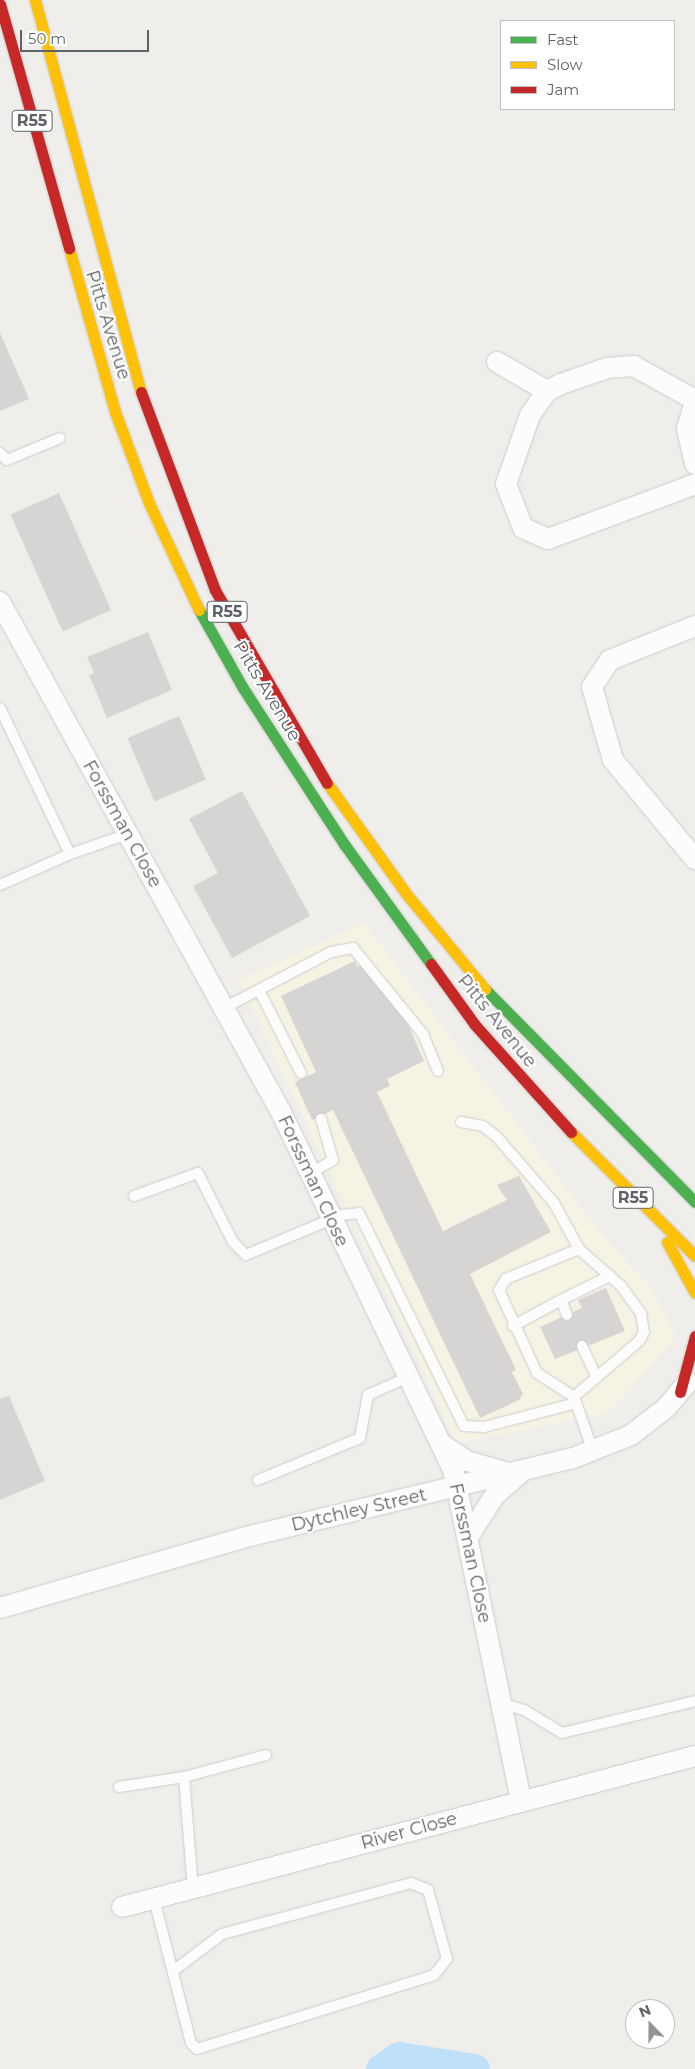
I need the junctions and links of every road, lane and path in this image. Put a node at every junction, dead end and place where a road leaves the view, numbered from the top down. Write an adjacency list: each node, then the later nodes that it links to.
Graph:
1 (35, 0): 4 (main road, Pitts Avenue / R55)
2 (0, 4): 27 (main road, Pitts Avenue / R55)
3 (55, 20): 4 (main road)
4 (53, 66): 28 (main road, Pitts Avenue / R55)
5 (496, 362): 6 (street)
6 (547, 392): 7 (street); 11 (street)
7 (695, 401): 10 (street)
8 (60, 438): 9 (lane)
9 (2, 459)
10 (695, 464)
11 (695, 484)
12 (0, 602): 15 (street, Forssman Close)
13 (695, 626): 17 (street)
14 (0, 708): 16 (lane)
15 (128, 834): 16 (lane); 20 (street, Forssman Close)
16 (70, 854): 18 (lane)
17 (695, 859)
18 (0, 886)
19 (259, 990): 20 (lane); 21 (lane); 22 (lane)
20 (224, 1008): 25 (street, Forssman Close)
21 (438, 1070)
22 (301, 1073)
23 (321, 1119): 25 (lane)
24 (461, 1122): 30 (lane)
25 (309, 1174): 29 (street, Forssman Close)
26 (134, 1196): 29 (lane)
27 (636, 1202): 31 (main road, Pitts Avenue / R55); 33 (main road)
28 (695, 1202)
29 (331, 1220): 40 (street, Forssman Close); 43 (lane)
30 (578, 1250): 32 (lane); 36 (lane)
31 (695, 1256)
32 (610, 1276): 34 (lane); 41 (lane)
33 (695, 1293)
34 (561, 1300): 35 (lane); 36 (lane)
35 (567, 1315)
36 (512, 1326): 43 (lane)
37 (695, 1336): 42 (main road)
38 (582, 1346): 41 (lane)
39 (695, 1374): 42 (street, Dytchley Street)
40 (408, 1377): 44 (street, Forssman Close); 47 (lane)
41 (597, 1378): 43 (lane)
42 (685, 1392): 45 (street, Dytchley Street)
43 (576, 1400): 45 (lane)
44 (441, 1444): 46 (street); 48 (street, Forssman Close)
45 (593, 1451): 46 (street, Dytchley Street)
46 (517, 1472): 48 (street, Dytchley Street); 49 (street)
47 (258, 1480)
48 (458, 1487): 49 (street, Forssman Close); 50 (street, Dytchley Street)
49 (468, 1537): 52 (street, Forssman Close)
50 (0, 1608)
51 (695, 1701): 52 (lane)
52 (501, 1703): 57 (street, Forssman Close)
53 (266, 1755): 55 (lane)
54 (695, 1756): 57 (street, River Close)
55 (184, 1777): 56 (lane); 58 (lane)
56 (119, 1787)
57 (521, 1802): 58 (street, River Close)
58 (193, 1888): 59 (street, River Close)
59 (154, 1899): 60 (street, River Close); 61 (lane)
60 (122, 1907)
61 (173, 1971): 61 (lane)

